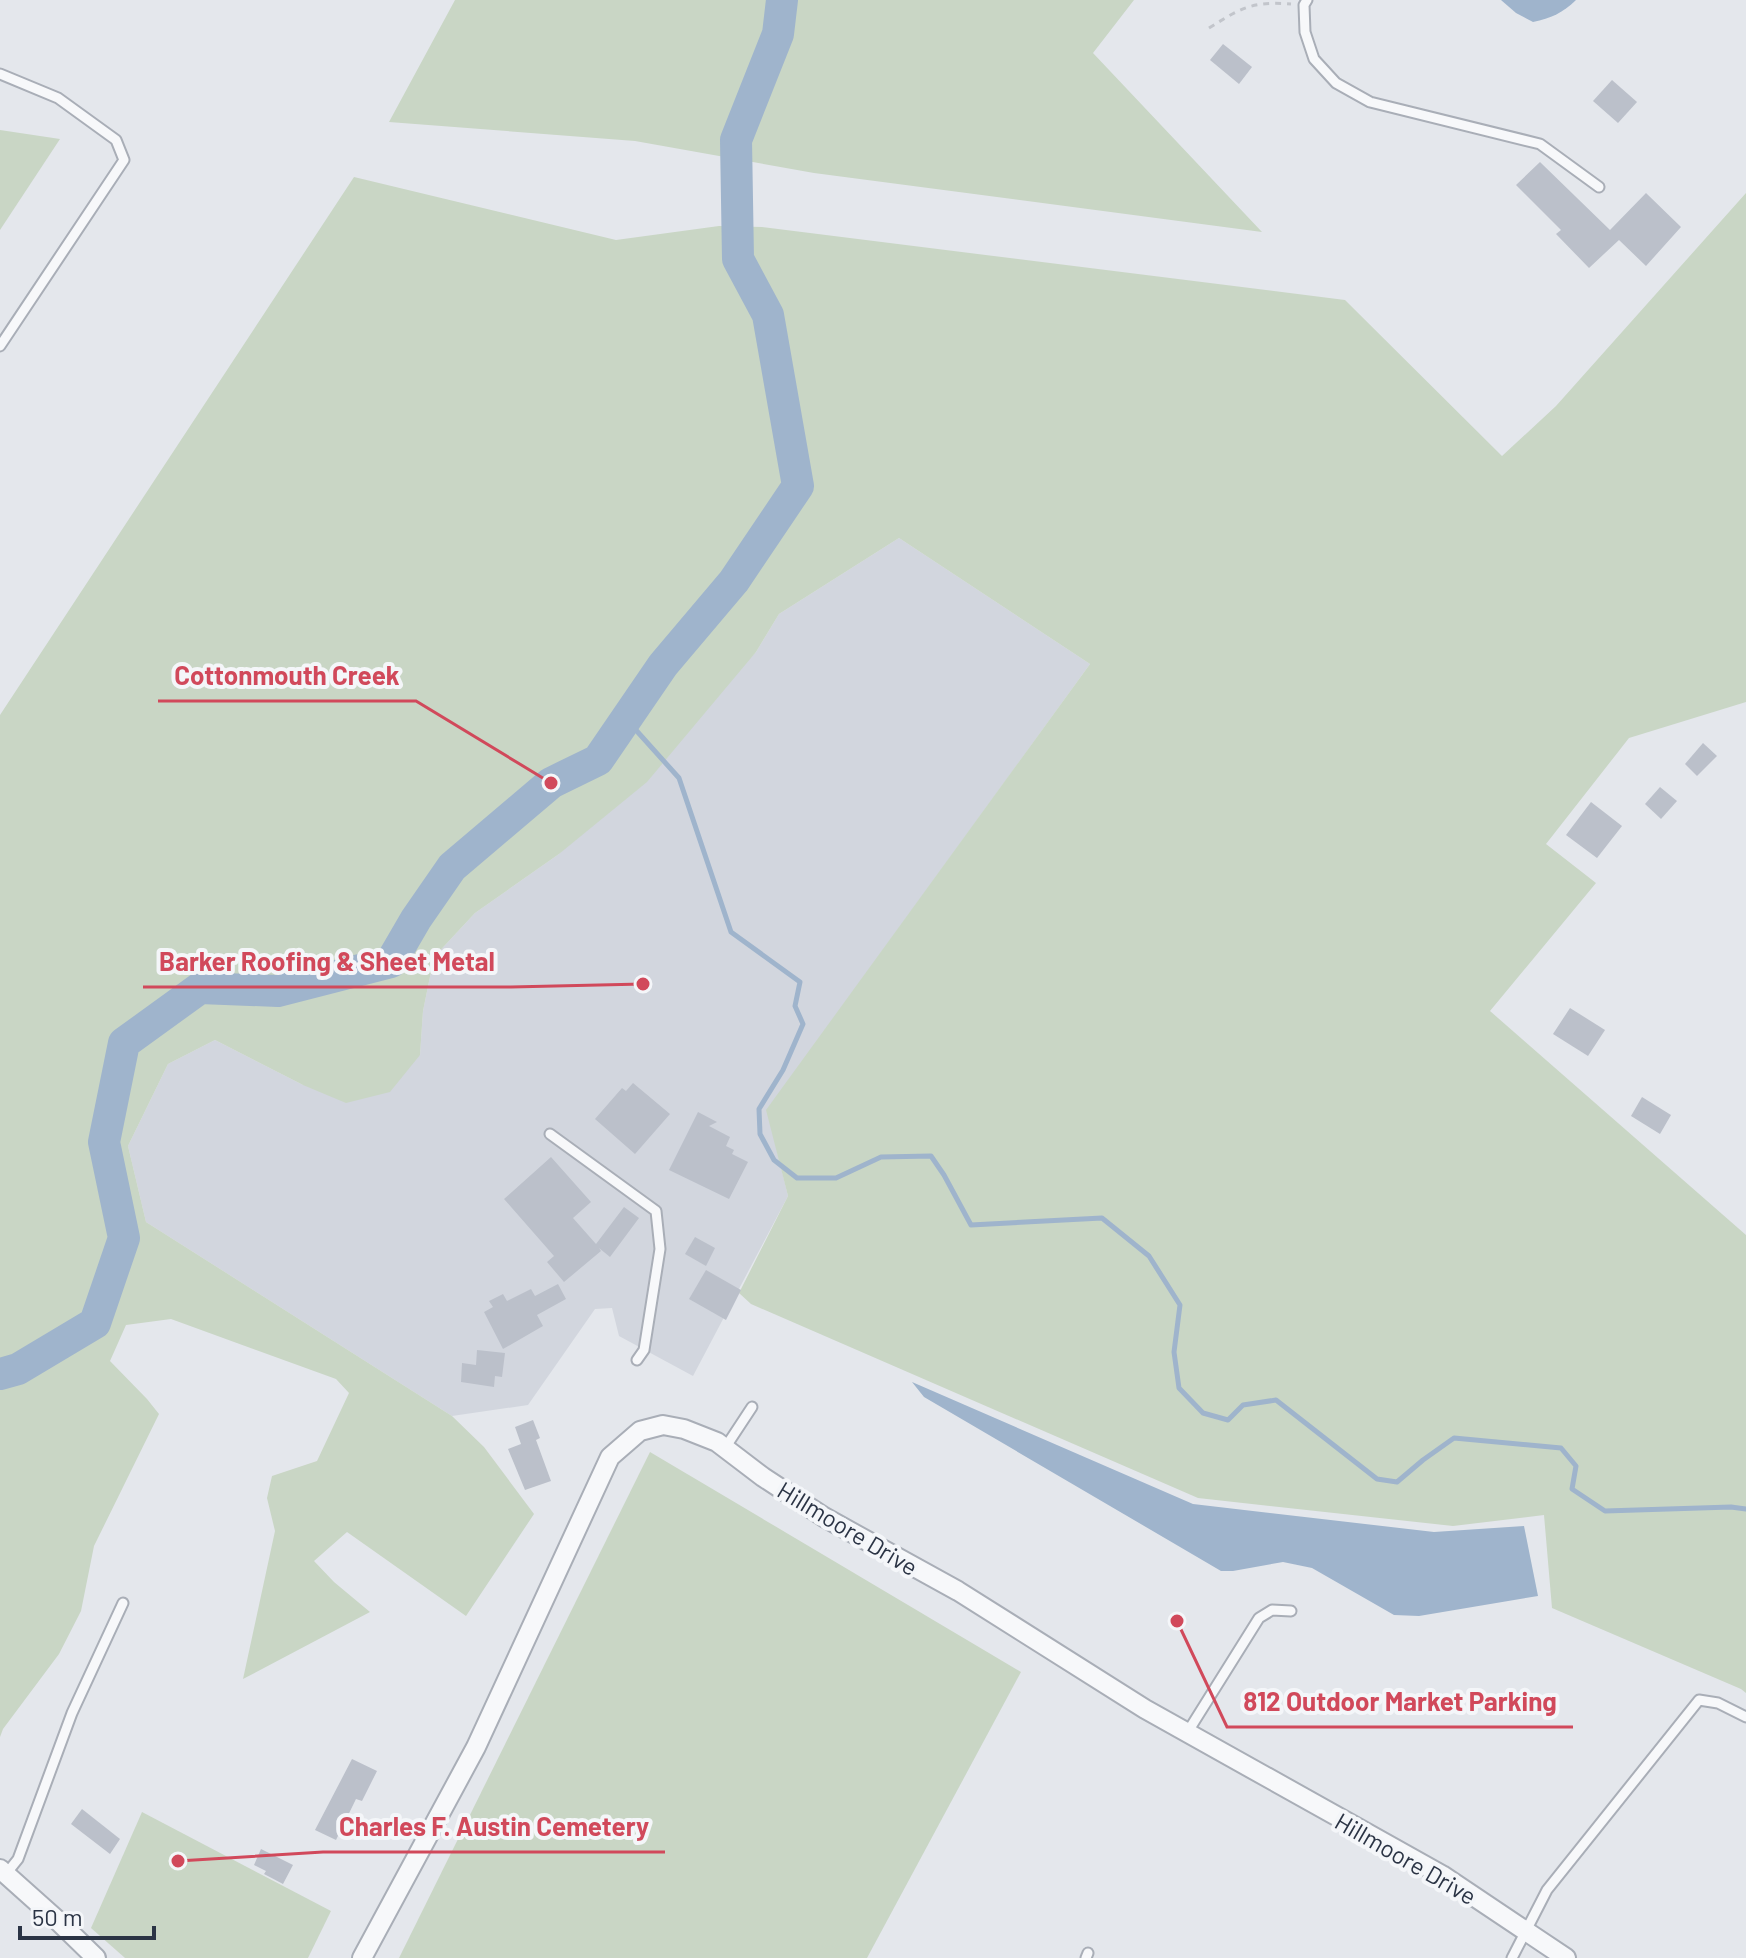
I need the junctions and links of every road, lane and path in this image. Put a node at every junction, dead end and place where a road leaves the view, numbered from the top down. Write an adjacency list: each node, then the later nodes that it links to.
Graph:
1 (1306, 2): 2 (path); 4 (lane)
2 (1209, 28)
3 (0, 74): 5 (lane)
4 (1599, 187)
5 (0, 346)
6 (550, 1134): 7 (lane)
7 (637, 1360)
8 (752, 1407): 9 (lane)
9 (725, 1448): 13 (street, Hillmoore Drive); 17 (street, Hillmoore Drive)
10 (123, 1603): 14 (lane)
11 (1291, 1611): 13 (lane)
12 (1746, 1717): 15 (lane)
13 (1187, 1733): 15 (street, Hillmoore Drive)
14 (3, 1872): 16 (street)
15 (1526, 1932): 18 (lane); 19 (street, Hillmoore Drive)
16 (96, 1958)
17 (362, 1958)
18 (1512, 1958)
19 (1566, 1958)

